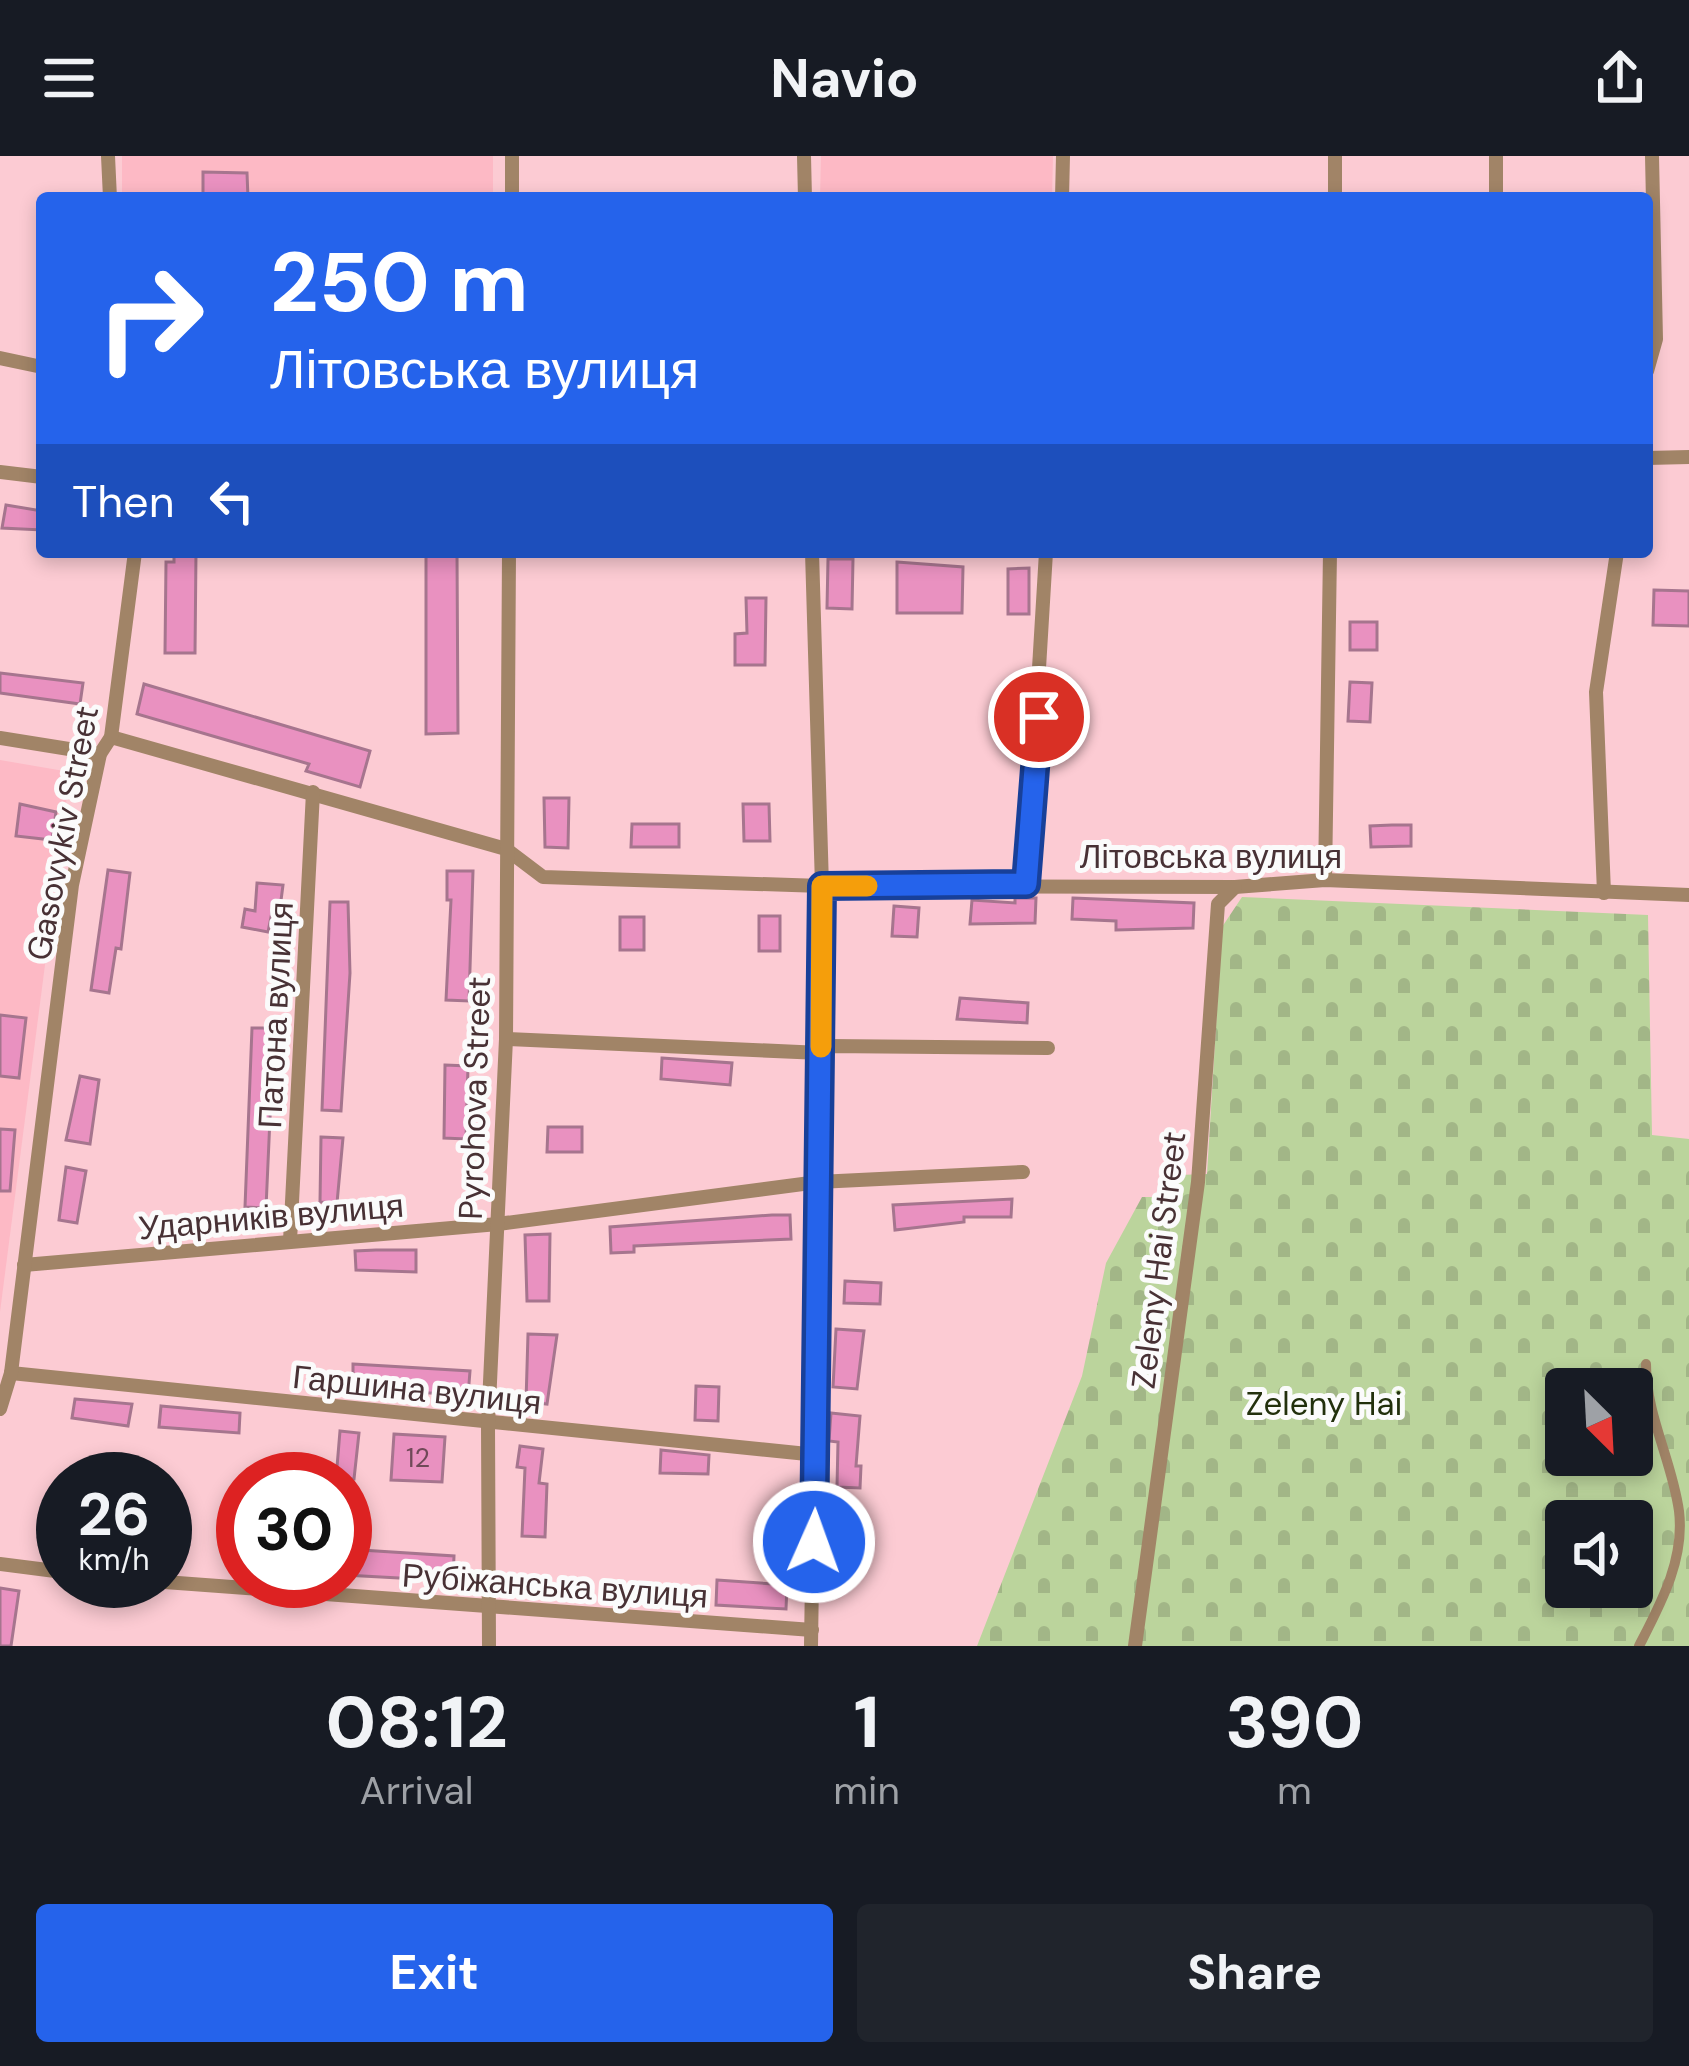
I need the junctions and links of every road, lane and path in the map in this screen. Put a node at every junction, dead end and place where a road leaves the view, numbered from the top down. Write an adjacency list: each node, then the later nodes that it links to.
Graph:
1 (108, 156): 8 (street)
2 (512, 156): 9 (street)
3 (805, 156): 10 (street)
4 (1063, 156): 11 (street)
5 (1335, 156): 12 (street)
6 (1496, 156): 13 (street)
7 (1652, 156): 14 (street)
8 (110, 192)
9 (512, 192)
10 (805, 192)
11 (1062, 192)
12 (1335, 192)
13 (1496, 192)
14 (1653, 192)
15 (1653, 202): 16 (street)
16 (1653, 349)
17 (0, 358): 18 (street)
18 (36, 366)
19 (1689, 457): 20 (street)
20 (1653, 458)
21 (0, 472): 22 (street)
22 (36, 476)
23 (134, 558): 29 (street, Gasovykiv Street)
24 (509, 558): 33 (street, Pyrohova Street)
25 (812, 558): 36 (street)
26 (1046, 558): 35 (street)
27 (1330, 558): 34 (street)
28 (1616, 558): 38 (street)
29 (111, 737): 31 (street, Gasovykiv Street); 32 (street, Літовська вулиця)
30 (0, 738): 31 (street)
31 (100, 754): 47 (street, Gasovykiv Street)
32 (313, 792): 33 (street, Літовська вулиця); 46 (street, Патона вулиця)
33 (506, 849): 36 (street, Літовська вулиця); 40 (street, Pyrohova Street)
34 (1325, 880): 37 (street, Літовська вулиця); 38 (street, Літовська вулиця)
35 (1026, 884): 36 (street, Літовська вулиця); 37 (street, Літовська вулиця)
36 (822, 886): 42 (street)
37 (1235, 886): 59 (street, Zeleny Hai Street)
38 (1604, 893): 39 (street, Літовська вулиця)
39 (1689, 895)
40 (506, 1039): 42 (street); 45 (street, Pyrohova Street)
41 (1048, 1048): 42 (street)
42 (820, 1053): 44 (street)
43 (1023, 1172): 44 (street, Ударників вулиця)
44 (818, 1182): 45 (street, Ударників вулиця); 52 (street)
45 (498, 1224): 46 (street, Ударників вулиця); 51 (street, Pyrohova Street)
46 (290, 1240): 47 (street, Ударників вулиця)
47 (24, 1265): 49 (street, Gasovykiv Street)
48 (1646, 1364): 60 (street)
49 (11, 1373): 50 (street, Gasovykiv Street); 51 (street, Гаршина вулиця)
50 (0, 1409)
51 (488, 1425): 52 (street, Гаршина вулиця); 56 (street, Pyrohova Street)
52 (817, 1455): 57 (street)
53 (0, 1564): 54 (street)
54 (36, 1569)
55 (192, 1584): 56 (street, Рубіжанська вулиця)
56 (491, 1608): 57 (street, Рубіжанська вулиця); 58 (street, Pyrohova Street)
57 (812, 1638)
58 (489, 1646)
59 (1135, 1646)
60 (1639, 1646)

